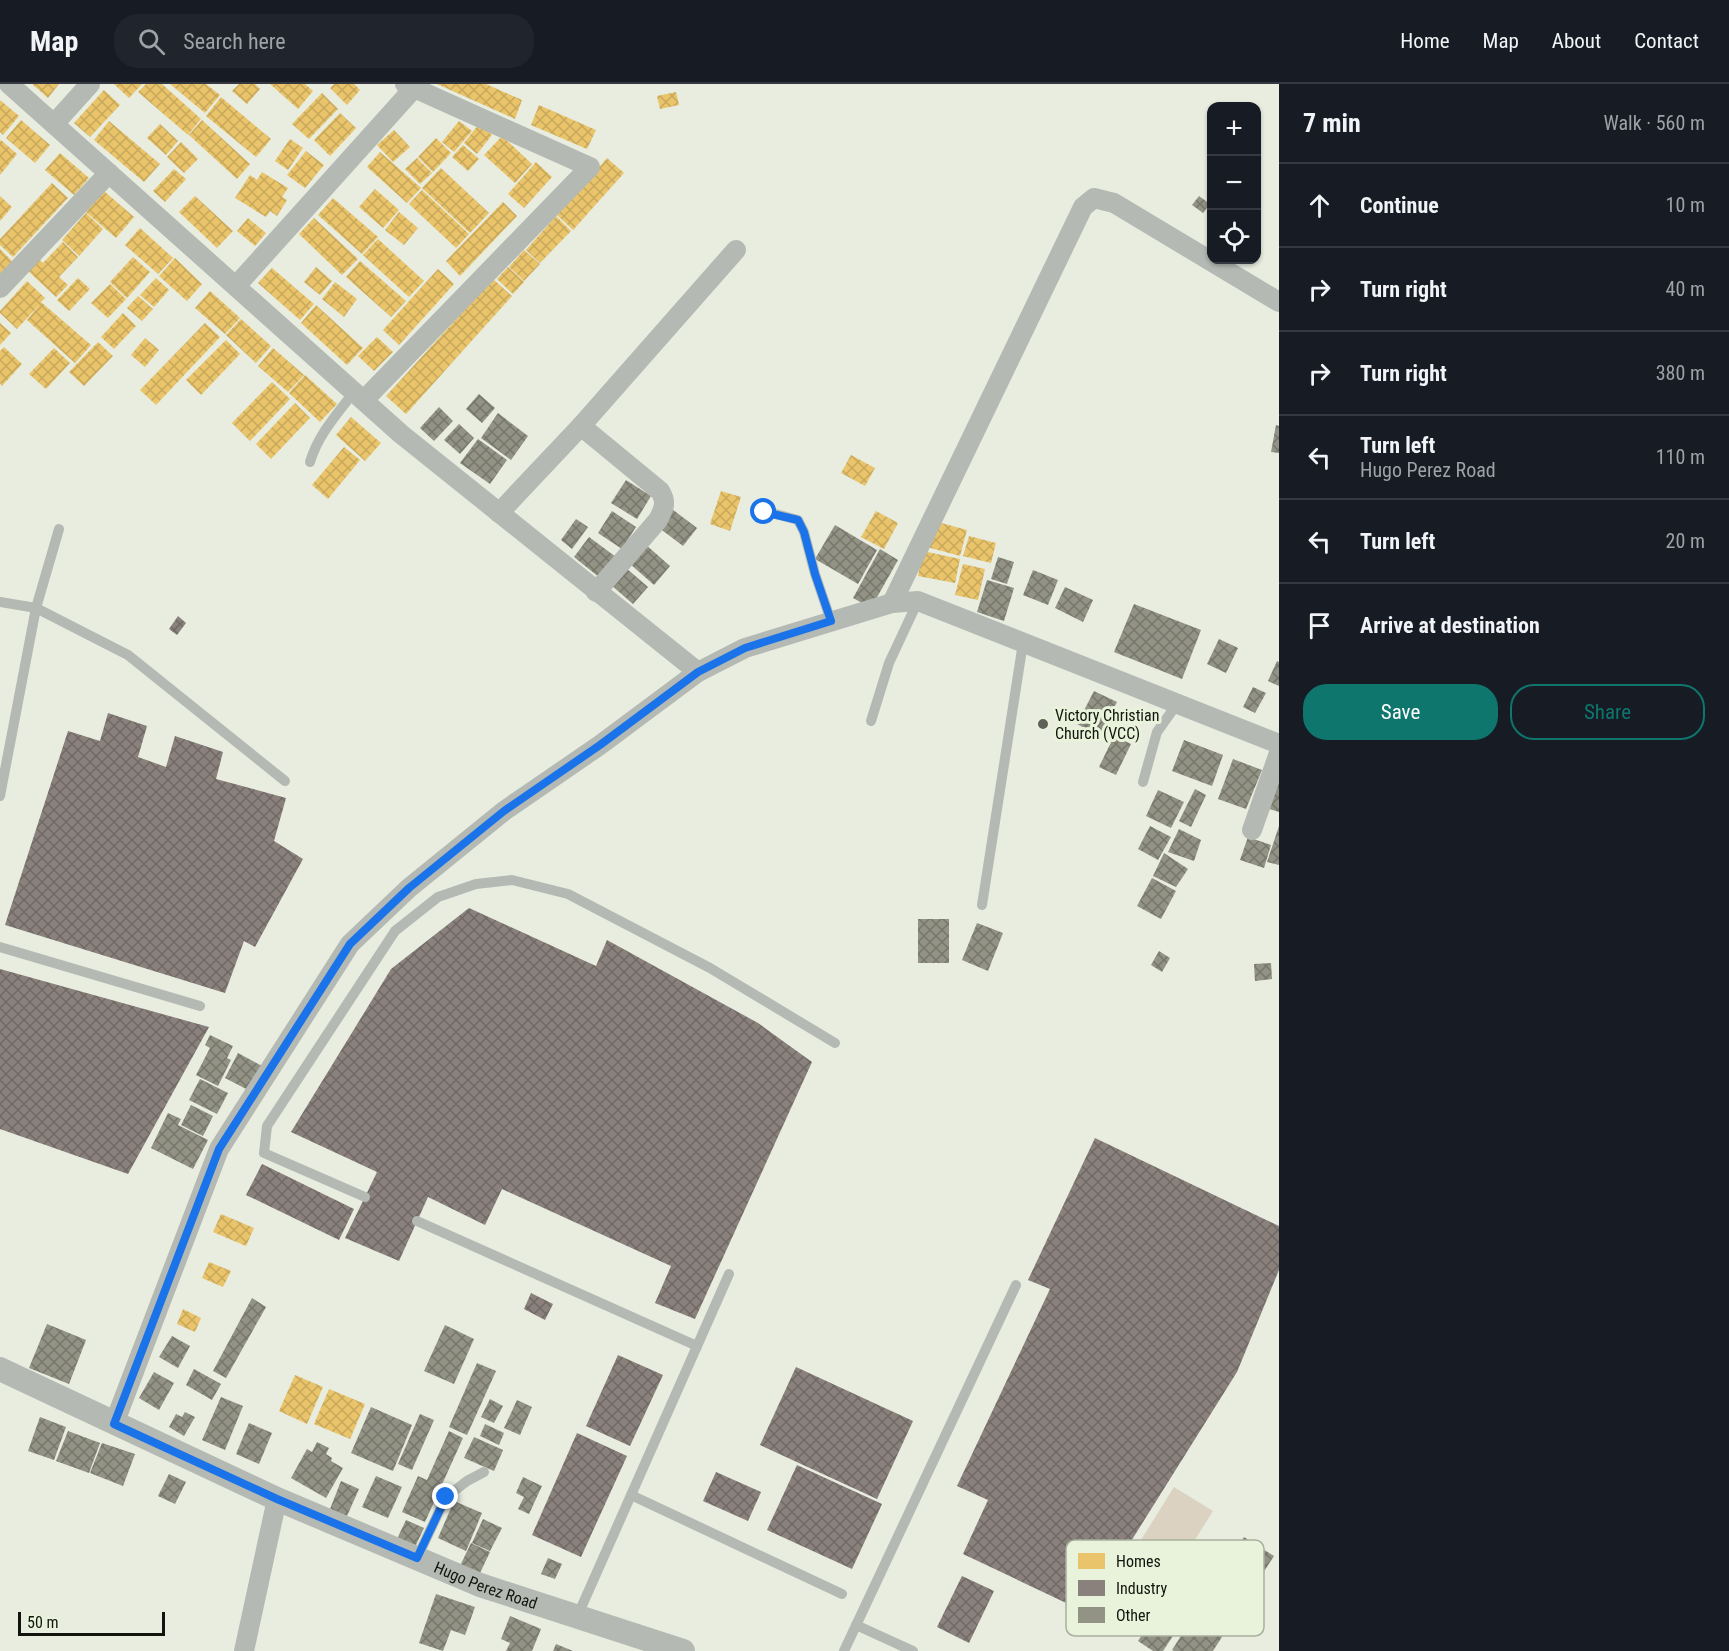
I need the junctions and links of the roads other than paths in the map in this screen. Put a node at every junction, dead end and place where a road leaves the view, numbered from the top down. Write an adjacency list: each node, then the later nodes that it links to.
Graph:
1 (9, 84): 4 (street)
2 (90, 84): 4 (street)
3 (409, 86): 7 (street); 10 (street)
4 (54, 124): 5 (street)
5 (109, 173): 7 (street); 8 (street)
6 (736, 250): 11 (street)
7 (236, 286): 10 (street)
8 (0, 288)
9 (1279, 302): 19 (street)
10 (359, 396): 12 (lane); 14 (street)
11 (581, 426): 14 (street); 16 (street)
12 (310, 462)
13 (764, 512): 21 (lane)
14 (499, 513): 16 (street)
15 (59, 528): 20 (lane)
16 (596, 592): 23 (street)
17 (918, 601): 19 (street); 22 (street); 25 (lane)
18 (0, 602): 20 (lane)
19 (892, 603): 21 (street)
20 (36, 608): 28 (lane); 30 (lane)
21 (831, 621): 23 (street)
22 (1023, 643): 24 (street); 32 (lane)
23 (698, 672): 42 (street)
24 (1177, 704): 26 (street); 29 (lane)
25 (871, 721)
26 (1279, 744)
27 (1279, 753): 31 (street)
28 (285, 781)
29 (1143, 782)
30 (0, 796)
31 (1252, 830)
32 (982, 905)
33 (0, 947): 34 (lane)
34 (200, 1006)
35 (835, 1043): 36 (lane)
36 (365, 1197)
37 (417, 1221): 40 (lane)
38 (729, 1274): 40 (lane)
39 (1016, 1285): 49 (lane)
40 (697, 1346): 44 (lane)
41 (0, 1369): 42 (street, Hugo Perez Road)
42 (114, 1424): 45 (street, Hugo Perez Road)
43 (484, 1472): 46 (lane)
44 (631, 1495): 47 (lane); 48 (lane)
45 (277, 1499): 46 (street, Hugo Perez Road); 50 (street)
46 (417, 1558): 48 (street, Hugo Perez Road)
47 (842, 1594)
48 (577, 1617): 51 (street, Hugo Perez Road)
49 (856, 1625): 52 (lane); 53 (lane)
50 (244, 1651)
51 (683, 1651)
52 (844, 1651)
53 (913, 1651)

